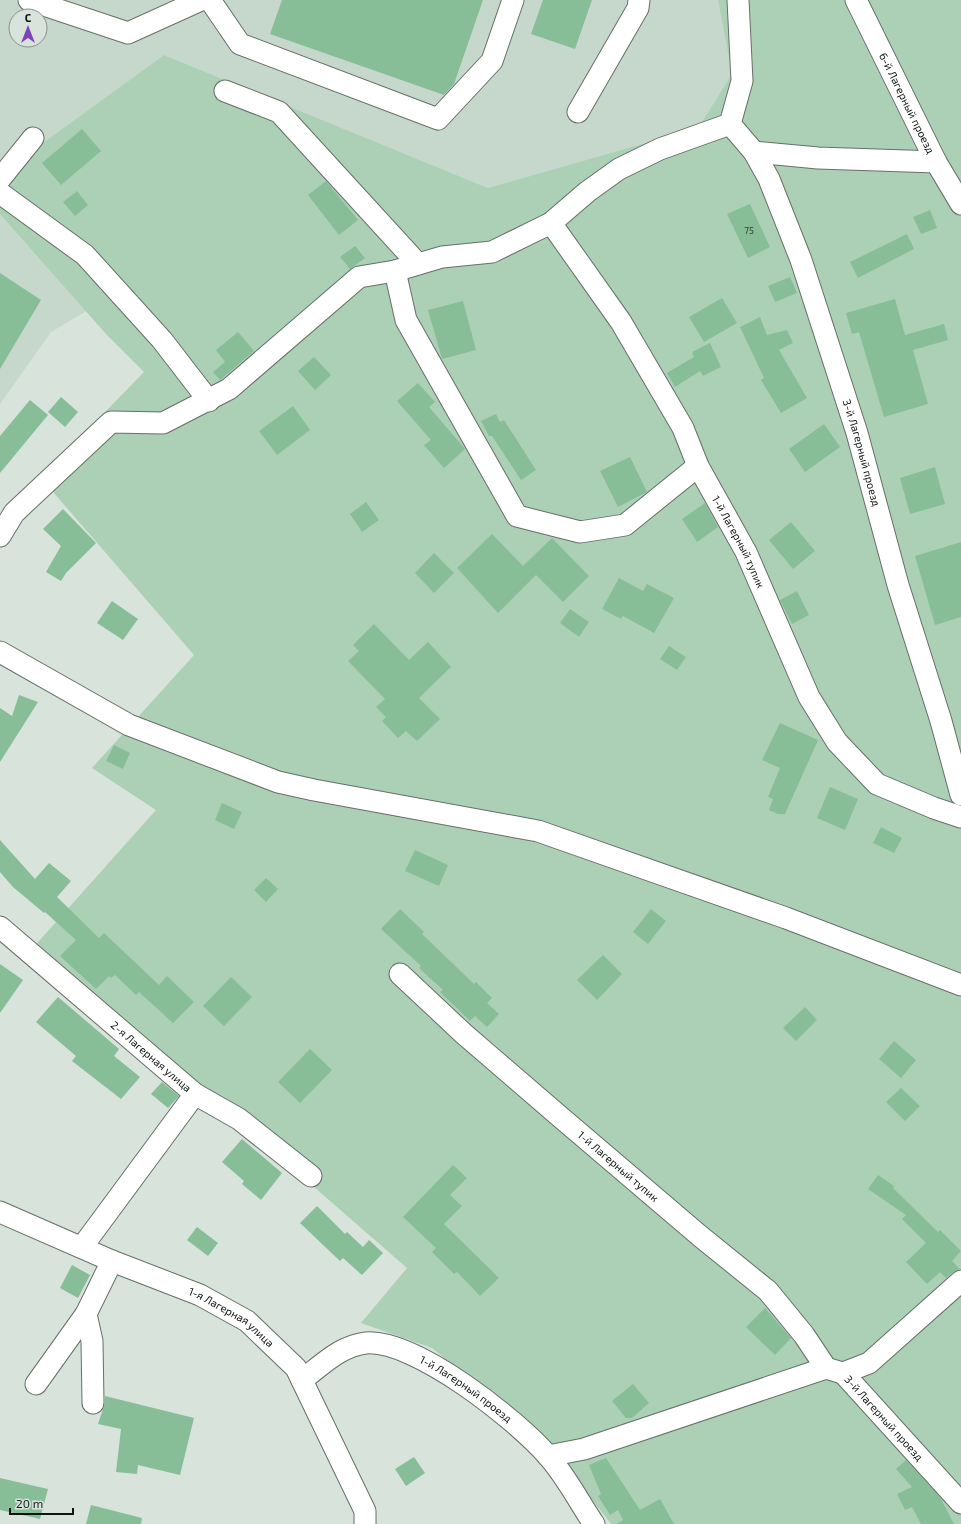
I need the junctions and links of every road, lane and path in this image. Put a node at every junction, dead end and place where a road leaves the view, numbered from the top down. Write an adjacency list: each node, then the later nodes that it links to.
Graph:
1 (29, 0): 2 (street)
2 (202, 0)
3 (210, 0): 4 (street)
4 (513, 0)
5 (639, 0): 9 (street)
6 (738, 0): 10 (street)
7 (856, 0): 13 (street, 6-й Лагерный проезд)
8 (225, 91): 18 (street)
9 (578, 112)
10 (730, 124): 12 (street, 3-й Лагерный проезд); 17 (street)
11 (33, 138): 14 (street)
12 (754, 152): 13 (street); 24 (street, 3-й Лагерный проезд)
13 (936, 162): 16 (street, 6-й Лагерный проезд)
14 (0, 179)
15 (0, 194): 20 (street)
16 (961, 204)
17 (550, 223): 18 (street); 21 (street, 1-й Лагерный тупик)
18 (418, 264): 19 (street)
19 (395, 271): 20 (street); 21 (street)
20 (209, 401): 22 (street)
21 (698, 466): 25 (street, 1-й Лагерный тупик)
22 (0, 536)
23 (0, 652): 28 (street)
24 (961, 795)
25 (961, 817)
26 (0, 927): 29 (street, 2-я Лагерная улица)
27 (400, 974): 36 (street, 1-й Лагерный тупик)
28 (961, 985)
29 (194, 1094): 30 (street, 2-я Лагерная улица); 32 (street)
30 (311, 1176)
31 (0, 1212): 32 (street, 1-я Лагерная улица)
32 (82, 1247): 33 (street, 1-я Лагерная улица)
33 (112, 1261): 35 (street); 37 (street, 1-я Лагерная улица)
34 (961, 1281): 36 (street, 3-й Лагерный проезд)
35 (86, 1314): 38 (street); 39 (street)
36 (835, 1371): 40 (street); 41 (street, 3-й Лагерный проезд)
37 (302, 1380): 40 (street, 1-й Лагерный проезд); 42 (street, 1-я Лагерная улица)
38 (36, 1384)
39 (93, 1403)
40 (548, 1456): 43 (street, 1-й Лагерный проезд)
41 (961, 1502)
42 (365, 1524)
43 (594, 1524)

